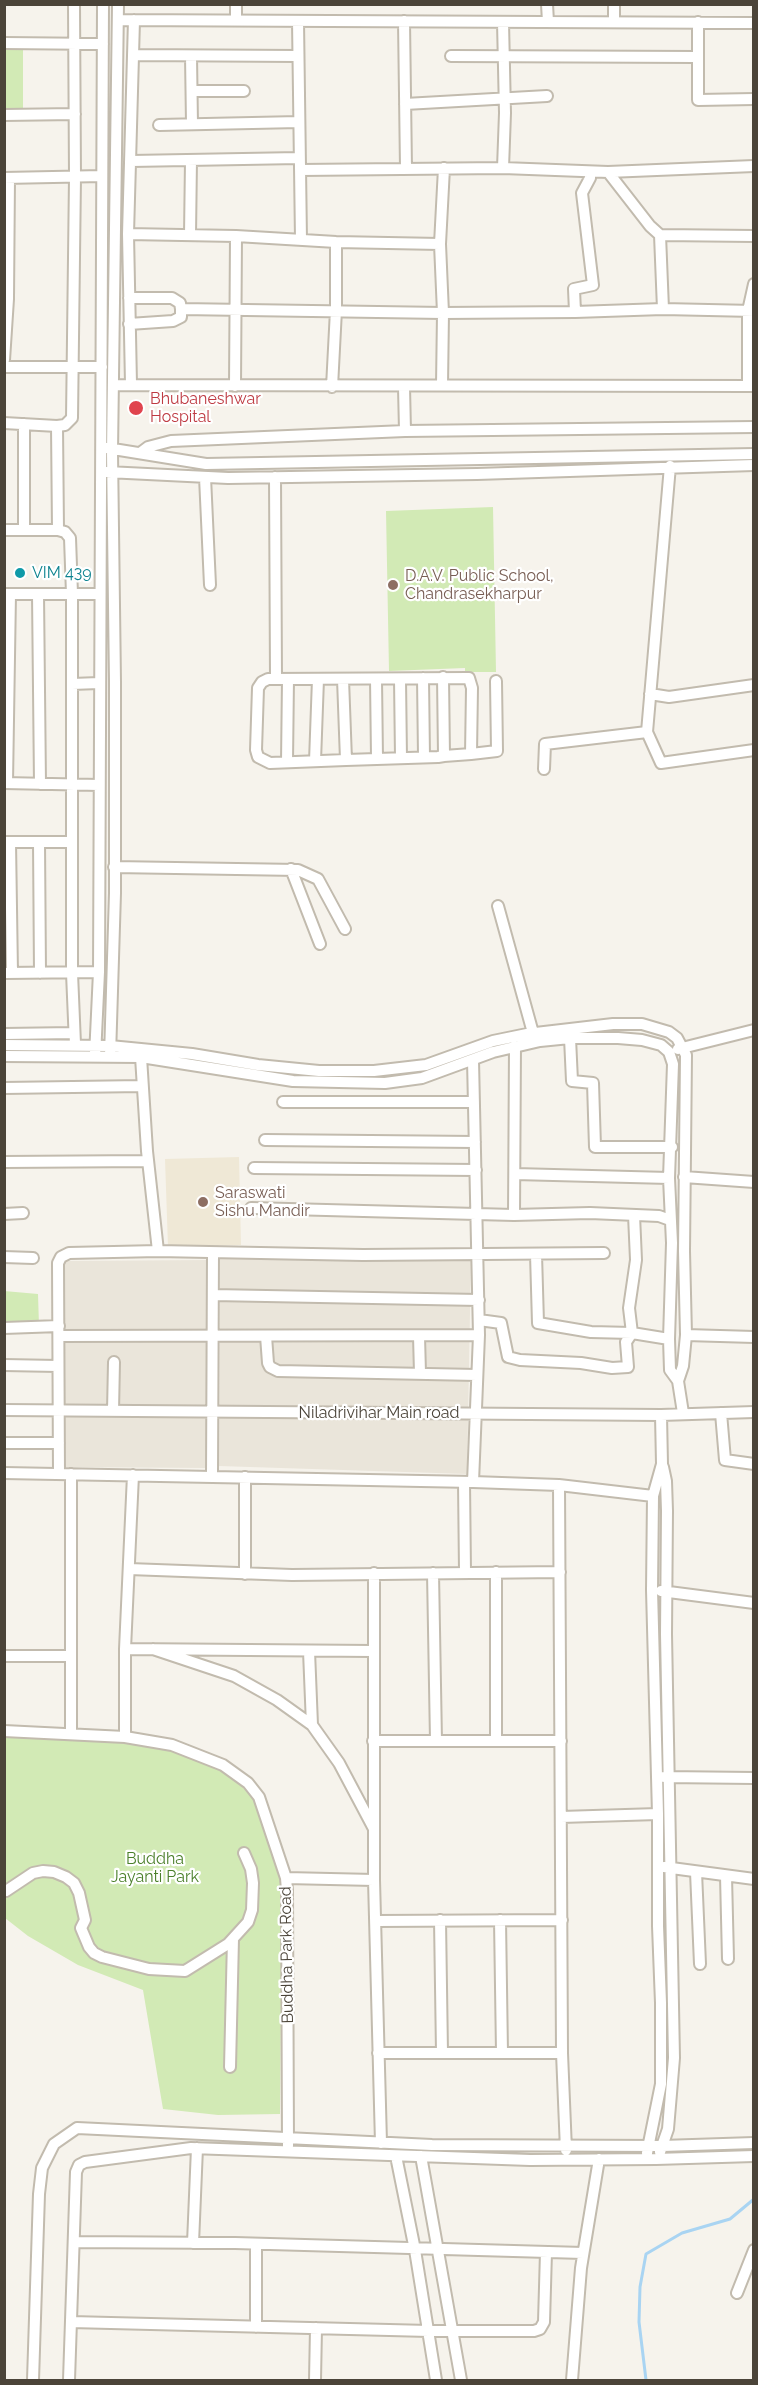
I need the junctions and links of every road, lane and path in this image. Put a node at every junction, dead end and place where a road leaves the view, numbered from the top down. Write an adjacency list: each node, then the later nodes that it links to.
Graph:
1 (74, 4): 17 (street)
2 (103, 4): 19 (street)
3 (118, 4): 7 (street)
4 (236, 4): 9 (street)
5 (547, 4): 13 (street)
6 (614, 4): 14 (street)
7 (118, 20): 8 (street); 38 (street)
8 (134, 20): 9 (street); 20 (street)
9 (236, 20): 10 (street)
10 (298, 21): 11 (street); 22 (street)
11 (404, 21): 12 (street); 31 (street)
12 (503, 22): 13 (street); 24 (street)
13 (548, 22): 14 (street)
14 (614, 22): 15 (street)
15 (698, 22): 16 (street); 25 (street)
16 (753, 23)
17 (75, 43): 18 (street); 19 (street); 32 (street)
18 (4, 44)
19 (103, 44): 37 (street)
20 (135, 56): 21 (street); 41 (street)
21 (192, 56): 22 (street); 26 (street)
22 (298, 56): 34 (street)
23 (451, 56): 24 (street)
24 (503, 56): 25 (street); 29 (street)
25 (697, 57): 30 (street)
26 (192, 91): 27 (street); 35 (street)
27 (244, 91)
28 (547, 96): 29 (street)
29 (504, 98): 31 (street); 44 (street)
30 (753, 99)
31 (405, 104): 45 (street)
32 (75, 114): 33 (street); 50 (street)
33 (4, 115)
34 (299, 122): 35 (street); 39 (street)
35 (192, 124): 36 (street)
36 (159, 125)
37 (102, 157): 38 (street); 49 (street)
38 (116, 157): 76 (street)
39 (299, 158): 40 (street); 46 (street)
40 (191, 160): 41 (street); 53 (street)
41 (131, 161): 52 (street)
42 (753, 166): 48 (street)
43 (444, 168): 44 (street); 45 (street); 59 (street)
44 (503, 168): 47 (street)
45 (406, 169): 46 (street)
46 (300, 170): 57 (street)
47 (590, 172): 48 (street); 68 (street)
48 (608, 172): 54 (street)
49 (102, 176): 50 (street); 73 (street)
50 (75, 177): 51 (street); 74 (street)
51 (7, 178): 62 (street)
52 (128, 234): 53 (street); 61 (street)
53 (190, 235): 55 (street)
54 (660, 235): 56 (street); 64 (street)
55 (236, 236): 57 (street); 65 (street)
56 (753, 236)
57 (301, 240): 58 (street)
58 (336, 242): 59 (street); 66 (street)
59 (440, 244): 69 (street)
60 (753, 284): 67 (street)
61 (129, 298): 63 (street); 70 (street)
62 (6, 299): 71 (street)
63 (181, 309): 65 (street); 70 (street)
64 (663, 309): 67 (street); 68 (street)
65 (236, 310): 66 (street); 78 (street)
66 (336, 310): 69 (street); 80 (street)
67 (751, 311): 79 (street)
68 (575, 312): 69 (street)
69 (443, 313): 77 (street)
70 (129, 324): 75 (street)
71 (4, 360)
72 (4, 366): 74 (street)
73 (102, 367): 74 (street); 87 (street)
74 (74, 368): 84 (street)
75 (131, 384): 76 (street); 78 (street)
76 (113, 385): 88 (street)
77 (442, 385): 79 (street); 81 (street)
78 (235, 386): 80 (street)
79 (750, 386)
80 (332, 387): 81 (street)
81 (404, 387): 86 (street)
82 (4, 423): 83 (street)
83 (24, 424): 84 (street); 97 (street)
84 (57, 426): 98 (street)
85 (753, 427): 86 (street)
86 (405, 431): 89 (street)
87 (100, 447): 88 (street); 93 (street)
88 (114, 448): 89 (street); 93 (street)
89 (140, 453): 90 (street)
90 (753, 454)
91 (753, 465): 92 (street)
92 (670, 466): 95 (street); 118 (street)
93 (107, 472): 94 (street); 103 (street); 105 (street)
94 (205, 477): 95 (street); 99 (street)
95 (275, 477): 110 (street)
96 (4, 530): 97 (street)
97 (24, 530): 98 (street)
98 (58, 530): 102 (street)
99 (210, 585)
100 (8, 594): 101 (street); 106 (street)
101 (38, 594): 102 (street); 132 (street)
102 (72, 594): 103 (street); 116 (street)
103 (100, 594): 104 (street)
104 (100, 622): 105 (street); 115 (street)
105 (114, 622): 138 (street)
106 (7, 661): 119 (street)
107 (443, 677): 109 (street); 122 (street); 123 (street)
108 (400, 678): 109 (street); 113 (street); 126 (street)
109 (423, 678): 124 (street)
110 (282, 679): 111 (street); 129 (street); 129 (street)
111 (318, 679): 112 (street); 128 (street)
112 (343, 679): 113 (street); 127 (street)
113 (376, 679): 125 (street)
114 (496, 681): 122 (street)
115 (99, 683): 116 (street); 134 (street)
116 (72, 684): 133 (street)
117 (753, 685): 118 (street)
118 (650, 694): 120 (street)
119 (6, 718): 131 (street)
120 (646, 732): 121 (street); 130 (street)
121 (753, 750)
122 (471, 754): 123 (street)
123 (444, 756): 124 (street)
124 (423, 757): 126 (street)
125 (377, 758): 126 (street); 127 (street)
126 (401, 758)
127 (346, 760): 128 (street)
128 (315, 761): 129 (street)
129 (287, 762)
130 (544, 769)
131 (6, 783): 132 (street)
132 (40, 784): 133 (street)
133 (72, 785): 134 (street); 137 (street)
134 (99, 785): 144 (street)
135 (7, 842): 136 (street); 141 (street)
136 (39, 842): 137 (street); 146 (street)
137 (72, 842): 147 (street)
138 (114, 867): 139 (street); 157 (street)
139 (291, 869): 142 (street); 143 (street)
140 (498, 906): 149 (street)
141 (8, 917): 145 (street)
142 (345, 928)
143 (320, 944)
144 (99, 972): 147 (street); 156 (street)
145 (8, 973): 146 (street)
146 (40, 973): 147 (street)
147 (72, 973): 152 (street)
148 (753, 1030): 155 (street)
149 (533, 1033): 155 (street); 157 (street)
150 (4, 1034): 152 (street)
151 (570, 1038): 154 (street); 158 (street); 168 (street)
152 (75, 1039): 153 (street); 156 (street)
153 (4, 1045)
154 (516, 1046): 161 (street); 173 (street)
155 (683, 1048): 158 (street); 174 (street)
156 (95, 1050): 157 (street); 159 (street)
157 (110, 1051): 160 (street)
158 (669, 1052): 168 (street)
159 (4, 1056)
160 (141, 1057): 161 (street); 162 (street)
161 (473, 1060): 165 (street)
162 (142, 1086): 163 (street); 169 (street)
163 (4, 1088)
164 (283, 1102): 165 (street)
165 (474, 1102): 167 (street)
166 (265, 1140): 167 (street)
167 (475, 1142): 172 (street)
168 (672, 1147): 175 (street)
169 (148, 1161): 170 (street); 184 (street)
170 (4, 1162)
171 (254, 1168): 172 (street)
172 (476, 1170): 178 (street)
173 (515, 1174): 175 (street); 181 (street)
174 (684, 1177): 176 (street); 198 (street)
175 (669, 1178): 183 (street)
176 (753, 1182)
177 (251, 1208): 178 (street)
178 (477, 1212): 181 (street); 187 (street)
179 (23, 1213): 180 (street)
180 (4, 1214)
181 (514, 1215): 182 (street)
182 (634, 1215): 183 (street); 196 (street)
183 (670, 1220): 203 (street)
184 (158, 1251): 185 (street); 195 (street)
185 (213, 1253): 187 (street); 191 (street)
186 (604, 1253): 188 (street)
187 (478, 1254): 188 (street); 192 (street)
188 (536, 1254): 196 (street)
189 (4, 1257): 190 (street)
190 (33, 1258)
191 (213, 1295): 192 (street); 199 (street)
192 (478, 1299): 193 (street)
193 (479, 1320): 196 (street); 197 (street)
194 (4, 1328): 195 (street)
195 (59, 1331): 199 (street); 206 (street)
196 (632, 1333): 203 (street)
197 (479, 1335): 201 (street); 208 (street)
198 (686, 1335): 202 (street); 209 (street)
199 (213, 1336): 200 (street); 213 (street)
200 (266, 1336): 201 (street); 207 (street)
201 (419, 1336): 207 (street)
202 (753, 1337)
203 (669, 1339): 209 (street)
204 (114, 1362): 212 (street)
205 (4, 1365): 206 (street)
206 (58, 1366): 211 (street)
207 (420, 1373): 208 (street)
208 (477, 1375): 215 (street)
209 (678, 1381): 216 (street)
210 (4, 1410): 211 (street, Niladrivihar Main road)
211 (59, 1410): 212 (street, Niladrivihar Main road); 220 (street)
212 (113, 1411): 213 (street, Niladrivihar Main road)
213 (212, 1411): 215 (street, Niladrivihar Main road); 227 (street)
214 (753, 1412): 217 (street, Niladrivihar Main road)
215 (475, 1413): 218 (street, Niladrivihar Main road); 229 (street)
216 (683, 1413): 217 (street, Niladrivihar Main road); 218 (street, Niladrivihar Main road)
217 (721, 1413): 222 (street)
218 (662, 1415): 221 (street)
219 (4, 1443): 220 (street)
220 (59, 1443): 224 (street)
221 (663, 1464): 231 (street); 240 (street)
222 (753, 1464)
223 (4, 1473): 224 (street)
224 (59, 1474): 225 (street)
225 (71, 1474): 226 (street); 247 (street)
226 (133, 1474): 227 (street); 232 (street)
227 (212, 1476): 228 (street)
228 (245, 1477): 229 (street); 238 (street)
229 (468, 1482): 230 (street); 233 (street)
230 (560, 1485): 231 (street); 235 (street)
231 (653, 1496): 239 (street)
232 (129, 1569): 238 (street); 242 (street)
233 (465, 1572): 234 (street); 237 (street)
234 (496, 1572): 235 (street); 254 (street)
235 (560, 1572): 255 (street)
236 (374, 1573): 237 (street); 238 (street); 245 (street)
237 (433, 1573): 253 (street)
238 (245, 1574)
239 (652, 1590): 240 (street); 256 (street)
240 (667, 1592): 241 (street); 257 (street)
241 (753, 1603)
242 (125, 1648): 243 (street); 251 (street)
243 (153, 1649): 244 (street); 248 (street)
244 (309, 1651): 245 (street); 248 (street)
245 (373, 1651): 252 (street)
246 (4, 1656): 247 (street)
247 (70, 1656): 250 (street)
248 (312, 1725): 261 (street)
249 (4, 1731): 250 (street, Buddha Park Road)
250 (71, 1733): 251 (street, Buddha Park Road)
251 (125, 1737): 267 (street, Buddha Park Road)
252 (373, 1741): 253 (street); 261 (street)
253 (436, 1741): 254 (street)
254 (496, 1741): 255 (street)
255 (561, 1741): 260 (street)
256 (657, 1776): 257 (street); 259 (street)
257 (669, 1777): 258 (street); 264 (street)
258 (753, 1778)
259 (658, 1814): 260 (street); 263 (street)
260 (561, 1817): 273 (street)
261 (375, 1830): 269 (street)
262 (244, 1853): 275 (street)
263 (657, 1866): 264 (street); 288 (street)
264 (670, 1868): 265 (street); 289 (street)
265 (696, 1872): 266 (street); 277 (street)
266 (726, 1876): 268 (street); 276 (street)
267 (286, 1878): 269 (street); 284 (street, Buddha Park Road)
268 (753, 1879)
269 (374, 1880): 274 (street)
270 (4, 1890): 275 (street)
271 (440, 1920): 272 (street); 274 (street); 279 (street)
272 (500, 1920): 273 (street); 280 (street)
273 (562, 1920): 281 (street)
274 (376, 1921): 278 (street)
275 (233, 1939): 282 (street)
276 (728, 1959)
277 (700, 1964)
278 (378, 2053): 279 (street); 285 (street)
279 (442, 2053): 280 (street)
280 (502, 2053): 281 (street)
281 (562, 2053): 287 (street)
282 (230, 2067)
283 (221, 2136): 284 (street); 291 (street); 314 (street)
284 (288, 2139): 285 (street); 293 (street, Buddha Park Road)
285 (381, 2143): 292 (street)
286 (753, 2143): 289 (street)
287 (566, 2145): 288 (street); 292 (street); 297 (street)
288 (648, 2146): 289 (street); 299 (street)
289 (662, 2146): 299 (street)
290 (197, 2148): 291 (street); 300 (street); 301 (street)
291 (221, 2149): 293 (street)
292 (436, 2150): 295 (street); 297 (street)
293 (289, 2152): 294 (street)
294 (396, 2156): 295 (street); 303 (street)
295 (421, 2156): 304 (street)
296 (750, 2156): 299 (street)
297 (566, 2158): 298 (street)
298 (599, 2158): 299 (street); 307 (street)
299 (651, 2159)
300 (74, 2242): 301 (street); 309 (street)
301 (193, 2243): 302 (street)
302 (256, 2244): 303 (street); 310 (street)
303 (415, 2250): 304 (street); 312 (street)
304 (436, 2250): 306 (street); 313 (street)
305 (753, 2250): 308 (street)
306 (546, 2252): 307 (street); 313 (street)
307 (583, 2253): 319 (street)
308 (736, 2293)
309 (71, 2322): 310 (street); 315 (street)
310 (256, 2327): 311 (street)
311 (316, 2328): 312 (street); 316 (street)
312 (429, 2331): 313 (street); 317 (street)
313 (452, 2331): 318 (street)
314 (33, 2380)
315 (69, 2380)
316 (315, 2380)
317 (436, 2380)
318 (462, 2380)
319 (572, 2380)

